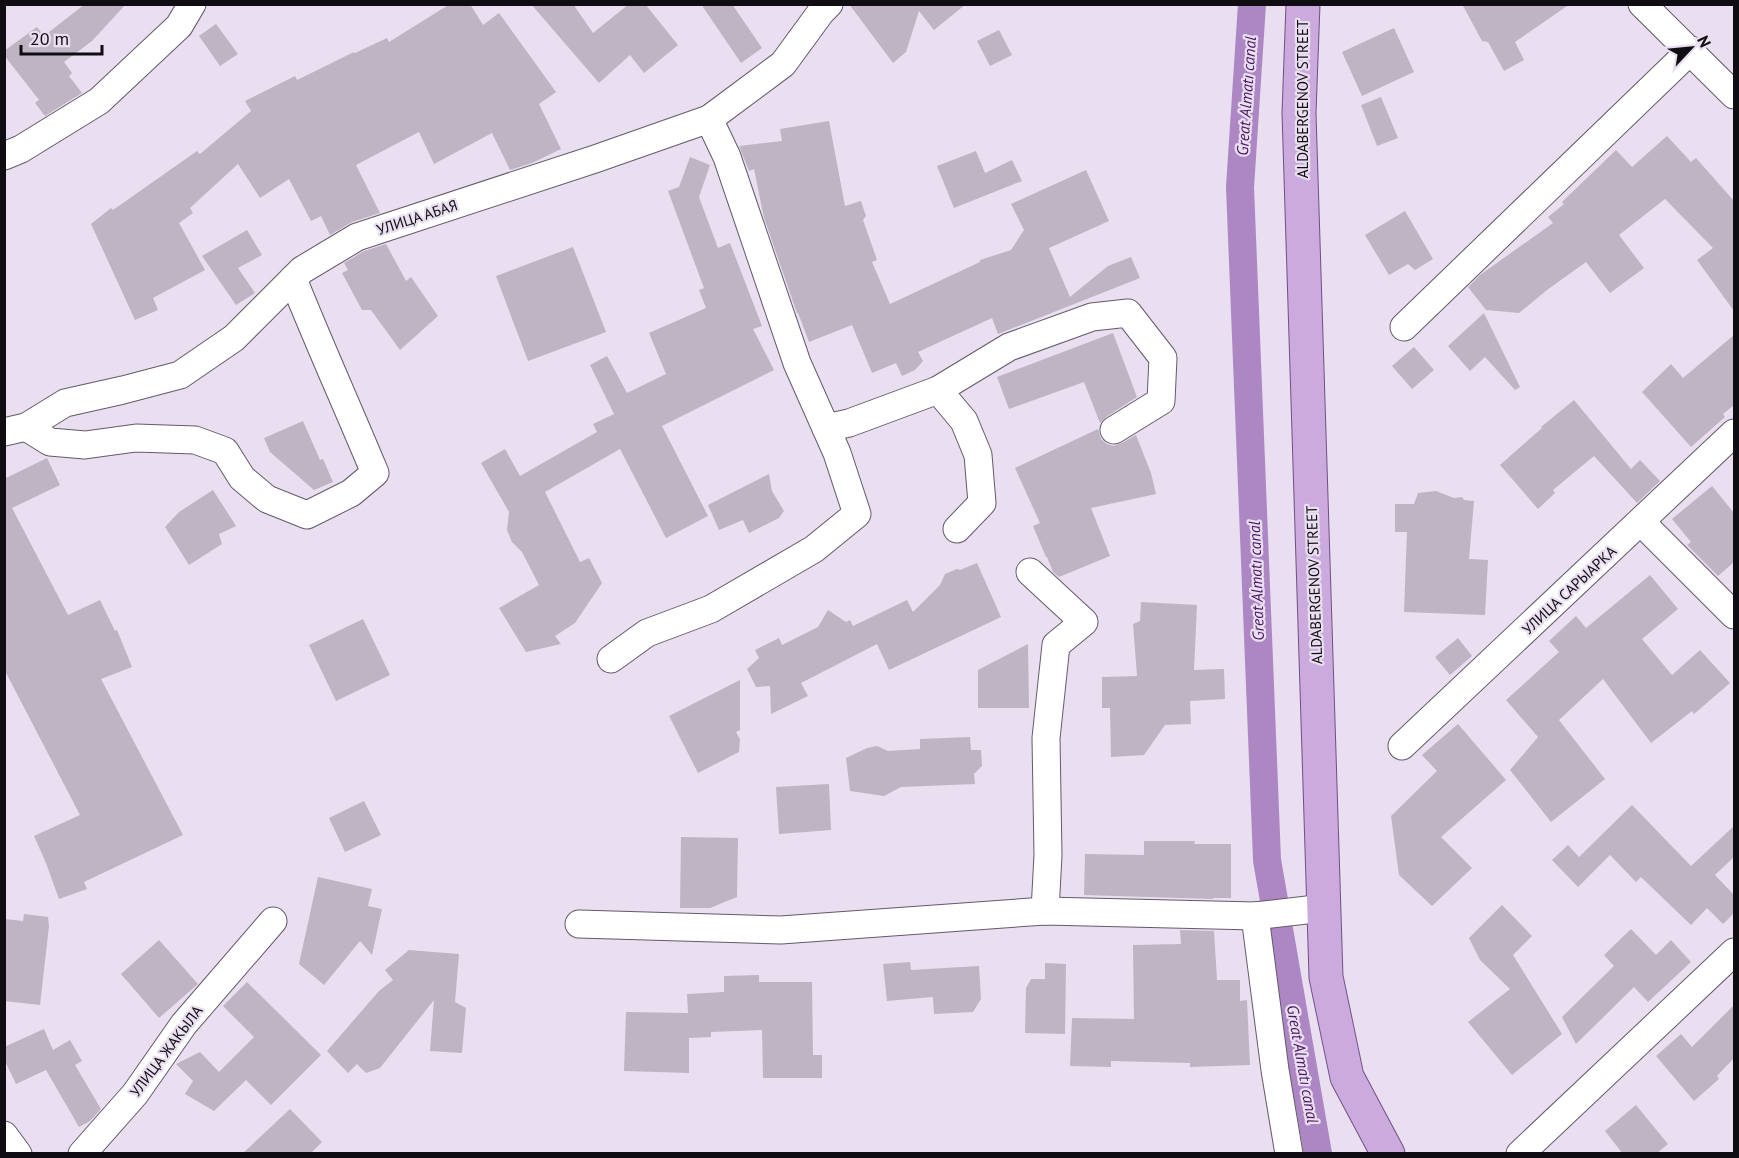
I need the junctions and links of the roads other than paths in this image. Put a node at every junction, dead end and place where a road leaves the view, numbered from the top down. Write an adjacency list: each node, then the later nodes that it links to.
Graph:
1 (192, 4): 8 (street)
2 (829, 4): 7 (street, УЛИЦА АБАЯ)
3 (1303, 4): 22 (main road, ALDABERGENOV STREET)
4 (1642, 4): 5 (street)
5 (1690, 50): 6 (street); 10 (street)
6 (1734, 95)
7 (709, 119): 9 (street, УЛИЦА АБАЯ); 12 (street)
8 (4, 156)
9 (293, 279): 13 (street, УЛИЦА АБАЯ); 13 (street)
10 (1404, 327)
11 (938, 390): 12 (street); 14 (street); 17 (street)
12 (826, 428): 20 (street)
13 (15, 430)
14 (1114, 430)
15 (1734, 432): 16 (street, УЛИЦА САРЫАРКА)
16 (1641, 522): 19 (street); 21 (street, УЛИЦА САРЫАРКА)
17 (957, 529)
18 (1030, 572): 23 (street)
19 (1734, 615)
20 (611, 659)
21 (1402, 746)
22 (1324, 908): 24 (street); 32 (main road, ALDABERGENOV STREET)
23 (1045, 910): 24 (street); 26 (street)
24 (1255, 916): 31 (street)
25 (273, 921): 30 (street, УЛИЦА ЖАКЫЛА)
26 (579, 924)
27 (1734, 952): 33 (street)
28 (4, 1135): 29 (street)
29 (18, 1154)
30 (82, 1154)
31 (1289, 1154)
32 (1388, 1154)
33 (1520, 1154)

